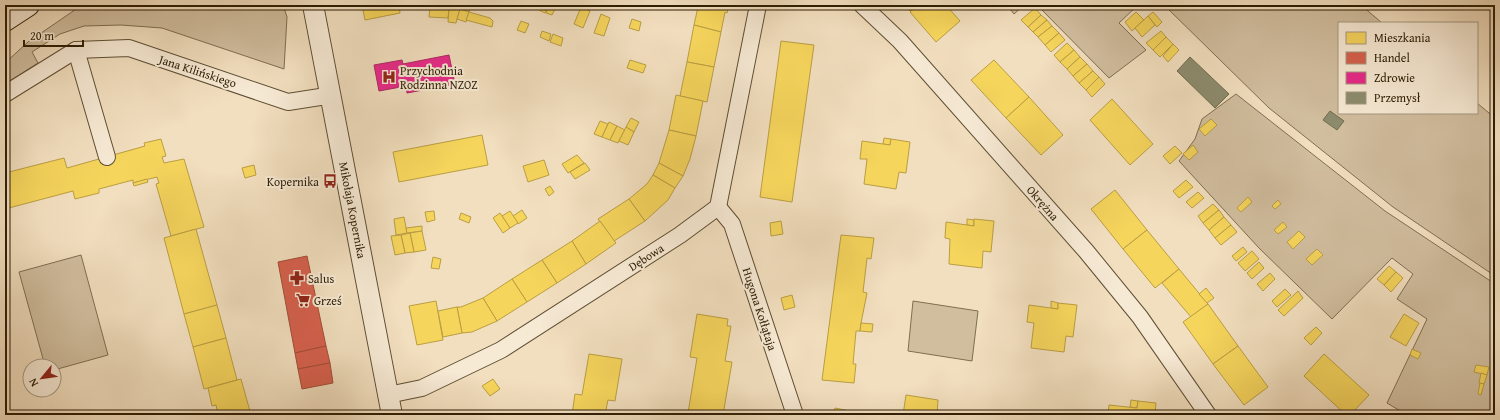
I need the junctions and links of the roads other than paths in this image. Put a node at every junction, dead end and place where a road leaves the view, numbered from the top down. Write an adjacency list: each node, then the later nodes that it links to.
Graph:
1 (28, 5): 5 (main road)
2 (313, 5): 8 (street, Mikołaja Kopernika)
3 (758, 5): 10 (street)
4 (862, 5): 14 (street, Okrężna)
5 (5, 20)
6 (76, 50): 7 (street, Jana Kilińskiego); 8 (street, Jana Kilińskiego); 9 (street)
7 (5, 94)
8 (331, 97): 11 (street, Mikołaja Kopernika)
9 (107, 157)
10 (718, 207): 11 (street, Dębowa); 13 (street, Hugona Kołłątaja)
11 (388, 395): 12 (street, Mikołaja Kopernika)
12 (392, 415)
13 (795, 415)
14 (1208, 415)

